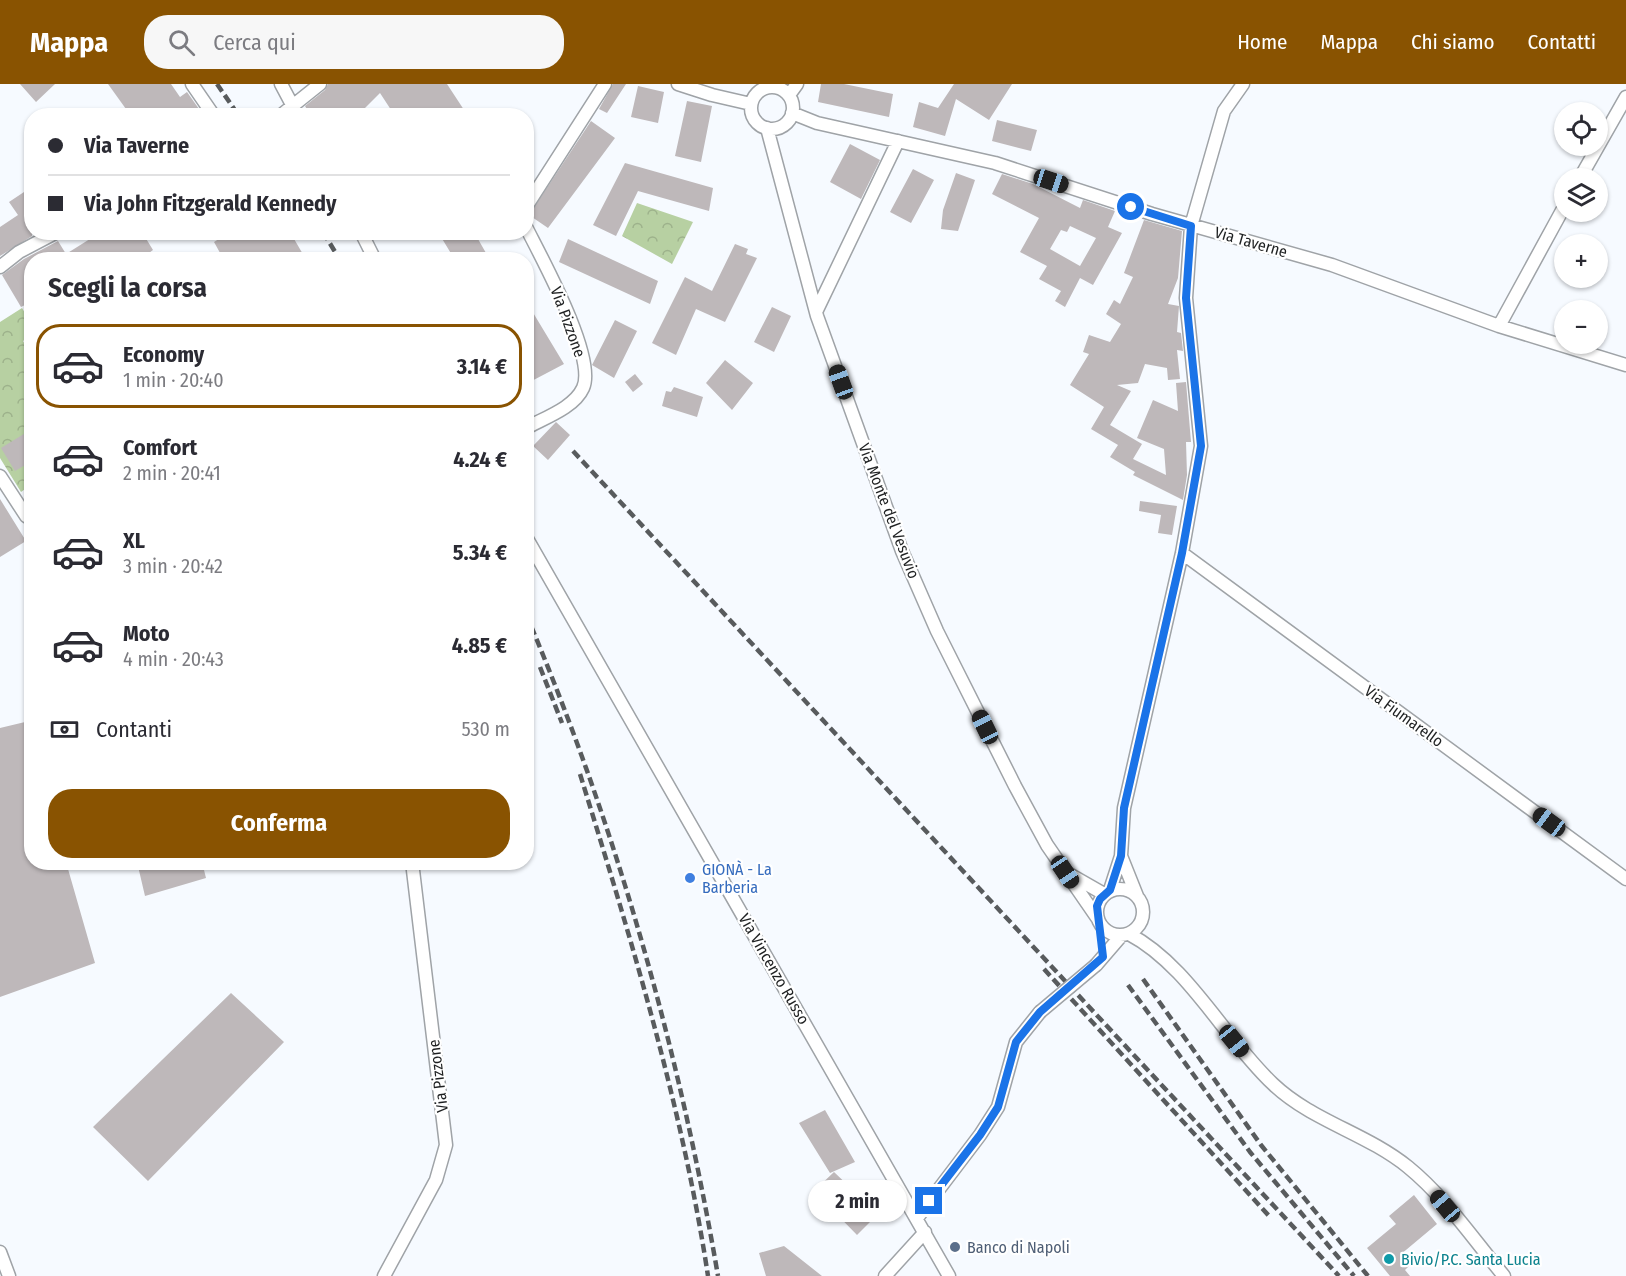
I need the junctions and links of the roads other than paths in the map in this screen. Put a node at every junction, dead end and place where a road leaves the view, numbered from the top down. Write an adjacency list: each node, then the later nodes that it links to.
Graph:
1 (192, 84): 12 (street)
2 (281, 84): 13 (street)
3 (320, 84): 14 (street)
4 (605, 84): 19 (street)
5 (678, 84): 11 (street)
6 (797, 84): 9 (street)
7 (1243, 84): 21 (street)
8 (760, 87): 9 (street); 11 (street)
9 (789, 95): 15 (street)
10 (1626, 97): 18 (street)
11 (751, 104): 16 (street)
12 (208, 108)
13 (294, 108)
14 (299, 108)
15 (792, 113): 16 (street); 17 (street, Via Taverne)
16 (767, 128): 25 (street, Via Monte del Vesuvio)
17 (898, 141): 21 (street, Via Taverne); 25 (street)
18 (1586, 168)
19 (534, 195)
20 (1556, 222): 26 (street)
21 (1191, 226): 26 (street, Via Taverne); 32 (street)
22 (42, 240): 24 (street)
23 (533, 240): 28 (street, Via Pizzone)
24 (0, 267)
25 (816, 312): 35 (street, Via Monte del Vesuvio)
26 (1499, 326): 27 (street, Via Taverne)
27 (1626, 364)
28 (534, 424)
29 (0, 476): 30 (street)
30 (24, 513)
31 (534, 551): 44 (street, Via Vincenzo Russo)
32 (1182, 553): 33 (street); 36 (street, Via Fiumarello)
33 (1121, 856): 37 (street); 38 (street)
34 (413, 870): 48 (street, Via Pizzone)
35 (1065, 872): 37 (street, Via Monte del Vesuvio); 40 (street, Via Monte del Vesuvio)
36 (1626, 879)
37 (1107, 892): 38 (street, Via Monte del Vesuvio); 40 (street)
38 (1137, 896): 39 (street, Via Monte del Vesuvio)
39 (1143, 917): 41 (street); 42 (street, Via Monte del Vesuvio)
40 (1099, 923): 41 (street, Via Monte del Vesuvio); 43 (street)
41 (1125, 935): 42 (street, Via Monte del Vesuvio); 43 (street)
42 (1150, 945): 51 (street, Via Monte del Vesuvio)
43 (1099, 961): 44 (street, bridge)
44 (917, 1218): 45 (street, Via Vincenzo Russo)
45 (925, 1232): 49 (street); 50 (street, Via Vincenzo Russo)
46 (0, 1252): 47 (street)
47 (9, 1276)
48 (384, 1276)
49 (885, 1276)
50 (950, 1276)
51 (1504, 1276)

